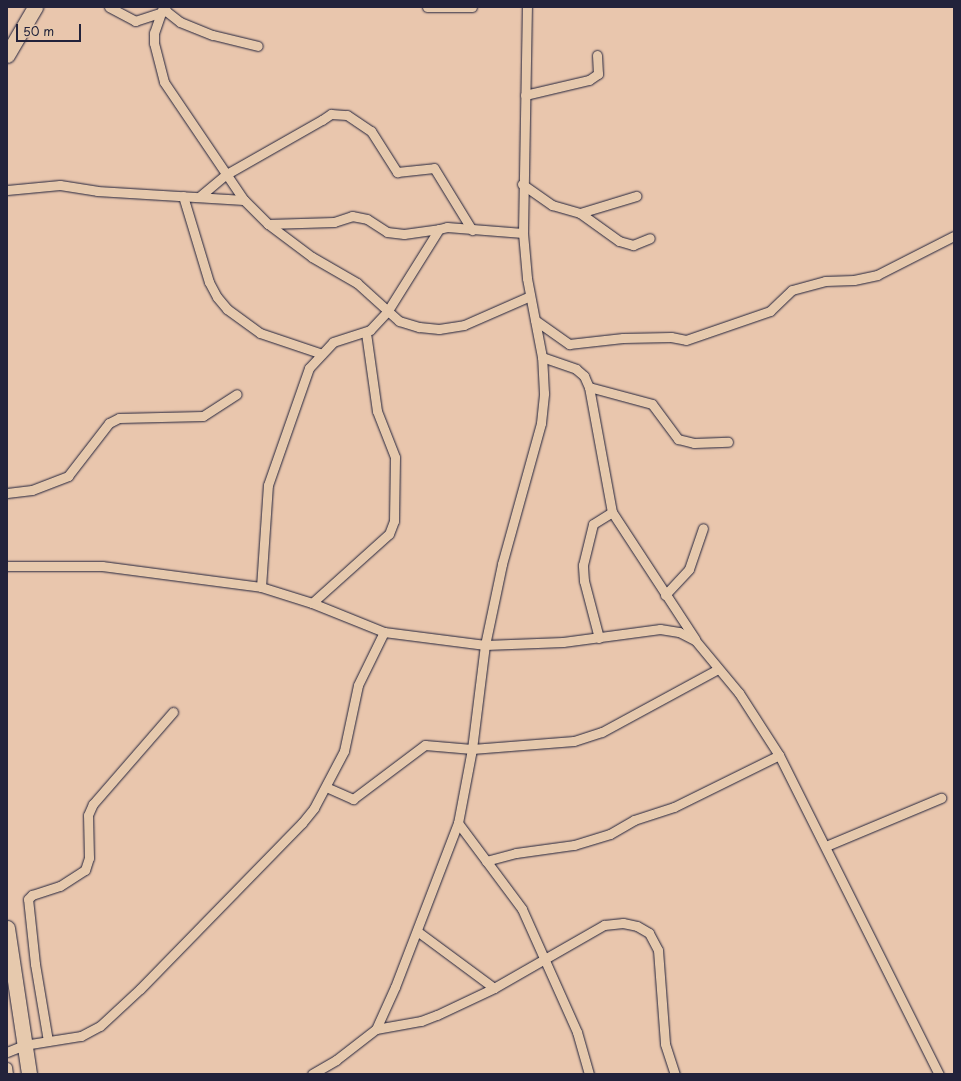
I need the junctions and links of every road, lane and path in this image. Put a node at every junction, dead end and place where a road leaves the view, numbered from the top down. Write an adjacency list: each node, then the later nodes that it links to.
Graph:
1 (35, 7): 8 (main road)
2 (109, 7): 6 (street)
3 (427, 7): 4 (street)
4 (472, 7)
5 (527, 7): 10 (street)
6 (162, 10): 7 (street); 11 (street)
7 (258, 46)
8 (7, 55)
9 (597, 55): 10 (street)
10 (525, 95): 12 (street)
11 (225, 175): 16 (street); 17 (street); 21 (street)
12 (522, 184): 18 (street); 22 (street)
13 (9, 192): 14 (street)
14 (183, 196): 16 (street); 29 (street)
15 (636, 196): 18 (street)
16 (199, 197): 17 (street)
17 (244, 200): 19 (street)
18 (580, 213): 24 (street)
19 (268, 224): 20 (street); 26 (street)
20 (439, 229): 21 (street); 26 (street)
21 (472, 230): 22 (street)
22 (523, 233): 25 (street)
23 (954, 236): 27 (street)
24 (650, 238)
25 (530, 296): 26 (street); 27 (street)
26 (387, 312): 28 (street)
27 (535, 320): 30 (street)
28 (366, 333): 29 (street); 40 (street)
29 (322, 354): 38 (street)
30 (542, 357): 31 (street); 44 (street)
31 (589, 387): 33 (street); 35 (street)
32 (237, 394): 34 (street)
33 (728, 442)
34 (7, 493)
35 (612, 512): 39 (street); 42 (street)
36 (703, 528): 39 (street)
37 (7, 566): 38 (street)
38 (261, 587): 40 (street)
39 (665, 594): 43 (street)
40 (312, 603): 41 (street)
41 (384, 632): 44 (street); 49 (street)
42 (599, 638): 43 (street); 44 (street)
43 (695, 640): 45 (street)
44 (485, 645): 47 (street)
45 (718, 669): 47 (street); 48 (street)
46 (173, 712): 59 (street)
47 (472, 750): 49 (street); 51 (street)
48 (779, 755): 52 (street); 53 (street)
49 (326, 787): 59 (street)
50 (941, 798): 52 (street)
51 (458, 823): 53 (street); 55 (street)
52 (826, 846): 68 (street)
53 (486, 861): 56 (street)
54 (7, 928): 60 (main road)
55 (417, 931): 57 (street); 58 (street)
56 (545, 956): 57 (street); 66 (street); 67 (street)
57 (494, 988): 58 (street)
58 (376, 1029): 65 (street)
59 (48, 1041): 60 (street)
60 (24, 1045): 61 (street); 64 (main road)
61 (7, 1052)
62 (7, 1067): 63 (street)
63 (8, 1074)
64 (29, 1074)
65 (312, 1074)
66 (589, 1074)
67 (675, 1074)
68 (939, 1074)

